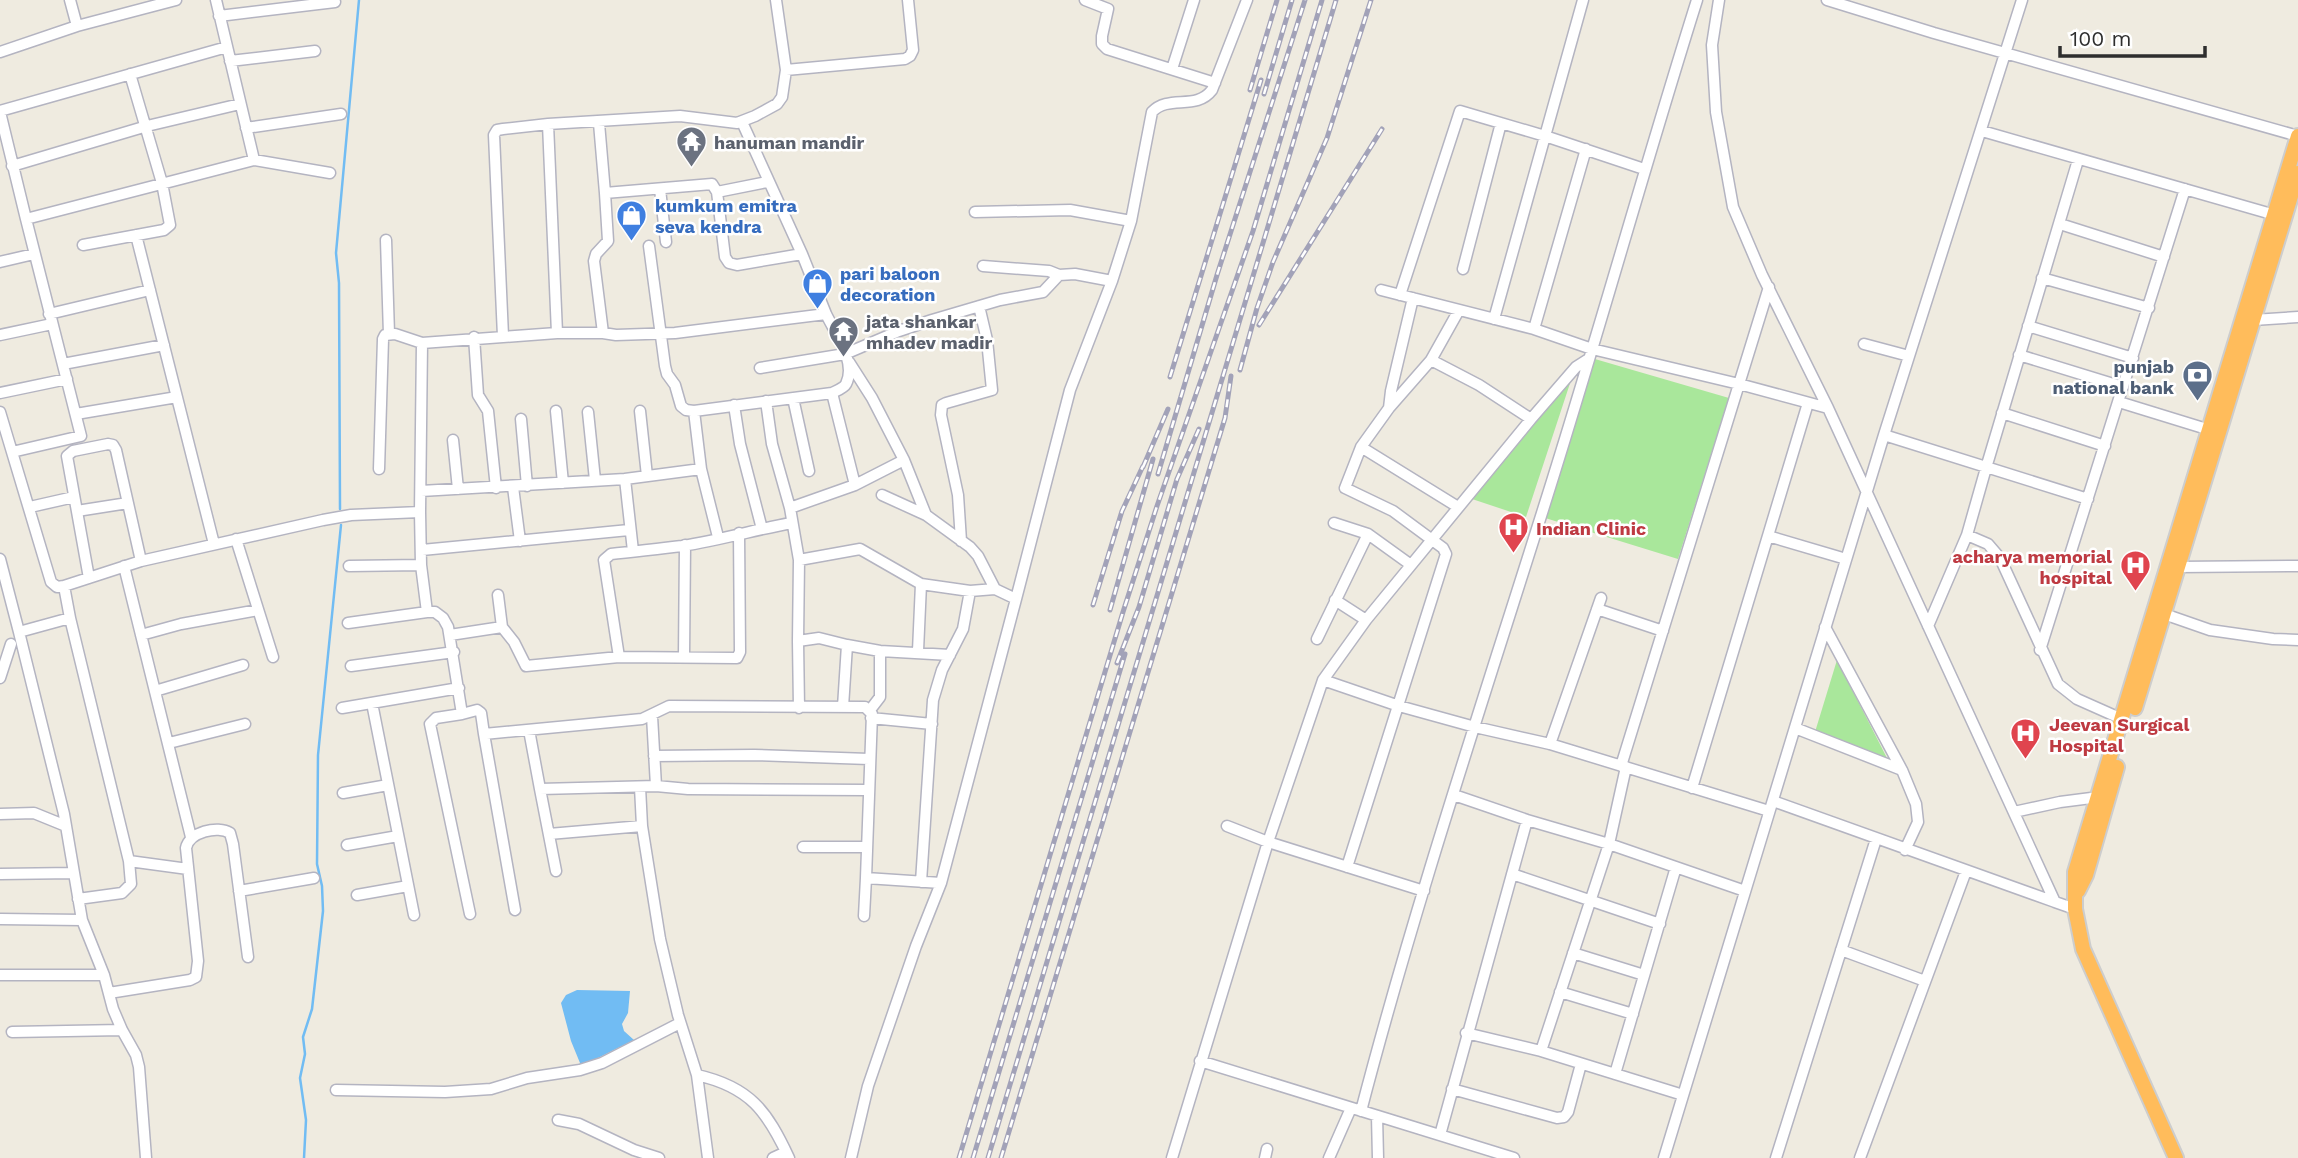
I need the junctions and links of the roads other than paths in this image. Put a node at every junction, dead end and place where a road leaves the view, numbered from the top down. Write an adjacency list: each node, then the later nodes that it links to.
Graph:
1 (70, 0): 17 (street)
2 (176, 0): 17 (street)
3 (216, 0): 16 (street)
4 (776, 0): 23 (street)
5 (908, 0): 23 (street)
6 (1085, 0): 15 (street)
7 (1194, 0): 24 (street)
8 (1247, 0): 26 (street)
9 (1583, 0): 37 (street)
10 (1696, 0): 43 (street)
11 (1719, 0): 71 (street)
12 (1827, 0): 21 (street)
13 (2022, 0): 21 (street)
14 (335, 2): 16 (street)
15 (1110, 4): 24 (street)
16 (219, 16): 18 (street)
17 (77, 26): 20 (street)
18 (227, 47): 22 (street); 25 (street)
19 (315, 51): 22 (street)
20 (0, 52)
21 (2006, 53): 36 (street); 38 (street)
22 (230, 61): 27 (street)
23 (786, 69): 31 (street)
24 (1172, 69): 26 (street)
25 (130, 74): 28 (street); 34 (street)
26 (1215, 83): 55 (street)
27 (240, 104): 34 (street); 35 (street)
28 (0, 111): 42 (street)
29 (341, 114): 35 (street)
30 (598, 122): 31 (street); 33 (street); 51 (street)
31 (742, 122): 46 (street)
32 (1501, 123): 37 (street); 67 (street); 74 (street)
33 (548, 124): 86 (street); 91 (street)
34 (147, 126): 42 (street); 47 (street)
35 (246, 128): 40 (street)
36 (1982, 131): 41 (street); 98 (street)
37 (1545, 136): 39 (street); 82 (street)
38 (2298, 136): 53 (highway)
39 (1586, 149): 43 (street); 85 (street)
40 (254, 160): 44 (street); 47 (street)
41 (2078, 160): 49 (street); 56 (street)
42 (12, 166): 54 (street)
43 (1644, 169): 96 (street)
44 (330, 173)
45 (2298, 173): 83 (highway)
46 (767, 182): 50 (street); 63 (street)
47 (162, 183): 54 (street); 57 (street)
48 (660, 189): 50 (street); 51 (street); 59 (street)
49 (2185, 189): 53 (street); 64 (street)
50 (717, 192): 63 (street)
51 (605, 193): 87 (street)
52 (975, 212): 55 (street)
53 (2275, 215): 127 (highway)
54 (26, 219): 62 (street)
55 (1131, 221): 70 (street)
56 (2060, 223): 64 (street); 69 (street)
57 (136, 235): 60 (street); 72 (street)
58 (386, 240): 89 (street)
59 (666, 242)
60 (83, 245)
61 (649, 246): 88 (street)
62 (34, 254): 65 (street); 81 (street)
63 (802, 254): 79 (street)
64 (2164, 257): 77 (street)
65 (0, 262)
66 (983, 267): 68 (street)
67 (1463, 269)
68 (1059, 275): 70 (street); 76 (street)
69 (2042, 278): 77 (street); 84 (street)
70 (1112, 281): 195 (street)
71 (1769, 287): 106 (street); 117 (street)
72 (150, 290): 81 (street); 95 (street)
73 (1381, 290): 74 (street)
74 (1400, 295): 75 (street)
75 (1413, 298): 78 (street); 116 (street)
76 (979, 306): 99 (street); 173 (street)
77 (2148, 308): 100 (street)
78 (1459, 310): 82 (street); 102 (street)
79 (826, 314): 88 (street); 99 (street)
80 (2298, 317): 83 (street)
81 (51, 319): 90 (street); 103 (street)
82 (1494, 319): 85 (street)
83 (2253, 320): 187 (highway)
84 (2028, 326): 97 (street); 100 (street)
85 (1534, 329): 96 (street)
86 (557, 333): 87 (street); 91 (street)
87 (603, 333): 88 (street)
88 (660, 333): 120 (street)
89 (389, 334): 93 (street); 137 (street)
90 (0, 335)
91 (503, 336): 92 (street)
92 (474, 337): 93 (street); 147 (street)
93 (422, 343): 149 (street)
94 (1864, 344): 98 (street)
95 (164, 345): 103 (street); 110 (street)
96 (1592, 349): 101 (street); 106 (street)
97 (2019, 355): 107 (street); 123 (street)
98 (1909, 356): 128 (street)
99 (847, 358): 104 (street); 109 (street); 135 (street)
100 (2133, 358): 107 (street)
101 (1587, 359): 126 (street); 242 (street)
102 (1431, 360): 116 (street); 126 (street)
103 (63, 364): 105 (street)
104 (760, 368)
105 (66, 379): 108 (street); 124 (street)
106 (1739, 384): 114 (street); 207 (street)
107 (2123, 387): 113 (street)
108 (0, 393)
109 (832, 393): 111 (street); 144 (street)
110 (177, 397): 124 (street); 174 (street)
111 (793, 398): 112 (street); 139 (street)
112 (766, 401): 115 (street); 156 (street)
113 (2119, 402): 127 (street); 131 (street)
114 (1808, 403): 117 (street); 167 (street)
115 (734, 405): 120 (street); 163 (street)
116 (1389, 408): 132 (street)
117 (1828, 408): 150 (street)
118 (556, 411): 143 (street)
119 (640, 411): 140 (street)
120 (694, 411): 138 (street)
121 (0, 412): 134 (street)
122 (588, 412): 142 (street)
123 (2002, 413): 131 (street); 136 (street)
124 (76, 414): 129 (street)
125 (521, 419): 145 (street)
126 (1531, 419): 157 (street)
127 (2210, 430): 239 (highway)
128 (1884, 435): 136 (street); 150 (street)
129 (81, 436): 133 (street); 134 (street)
130 (453, 440): 148 (street)
131 (2105, 446): 153 (street)
132 (1361, 447): 157 (street); 171 (street)
133 (85, 448): 152 (street); 154 (street)
134 (12, 452): 155 (street)
135 (904, 460): 144 (street); 160 (street)
136 (1986, 468): 153 (street); 168 (street)
137 (379, 469)
138 (701, 469): 140 (street); 169 (street)
139 (809, 471)
140 (647, 476): 141 (street)
141 (625, 479): 142 (street); 164 (street)
142 (595, 480): 143 (street)
143 (563, 483): 145 (street)
144 (855, 485): 156 (street)
145 (527, 486): 146 (street)
146 (513, 487): 147 (street); 172 (street)
147 (496, 488): 148 (street)
148 (458, 489): 149 (street)
149 (421, 491): 159 (street)
150 (1866, 492): 179 (street); 204 (street)
151 (882, 495): 160 (street)
152 (74, 497): 155 (street); 158 (street)
153 (2088, 499): 217 (street)
154 (128, 503): 158 (street); 181 (street)
155 (30, 508): 190 (street)
156 (790, 508): 161 (street)
157 (1458, 508): 171 (street)
158 (76, 511): 188 (street)
159 (420, 512): 170 (street); 176 (street)
160 (926, 516): 173 (street)
161 (791, 523): 163 (street); 180 (street)
162 (1334, 523): 166 (street)
163 (762, 529): 165 (street)
164 (629, 530): 172 (street); 177 (street)
165 (739, 533): 169 (street); 222 (street)
166 (1368, 534): 183 (street); 196 (street)
167 (1768, 536): 179 (street); 255 (street)
168 (1967, 536): 204 (street); 217 (street)
169 (718, 537): 175 (street)
170 (236, 539): 174 (street); 198 (street)
171 (1432, 540): 183 (street); 232 (street)
172 (520, 541): 176 (street)
173 (961, 541): 191 (street)
174 (214, 544): 181 (street)
175 (685, 545): 177 (street); 222 (street)
176 (422, 550): 182 (street)
177 (633, 551): 224 (street)
178 (0, 559): 208 (street)
179 (1846, 559): 206 (street)
180 (799, 560): 189 (street); 213 (street)
181 (141, 561): 185 (street)
182 (421, 565): 186 (street); 199 (street)
183 (1411, 565): 202 (street)
184 (2298, 565): 187 (street)
185 (124, 566): 188 (street); 209 (street)
186 (349, 566)
187 (2178, 567): 200 (highway)
188 (89, 578): 190 (street)
189 (921, 584): 192 (street); 218 (street)
190 (64, 586): 201 (street)
191 (995, 589): 192 (street); 195 (street)
192 (970, 591): 221 (street)
193 (498, 595): 205 (street)
194 (1601, 598): 197 (street)
195 (1016, 599): 291 (street)
196 (1335, 600): 202 (street); 211 (street)
197 (1597, 609): 207 (street); 247 (street)
198 (258, 610): 209 (street); 223 (street)
199 (427, 612): 203 (street); 210 (street)
200 (2164, 614): 212 (street); 300 (highway)
201 (70, 618): 208 (street); 279 (street)
202 (1366, 620): 228 (street)
203 (348, 623)
204 (1928, 625): 263 (street)
205 (502, 627): 210 (street); 224 (street)
206 (1825, 627): 243 (street); 251 (street)
207 (1662, 631): 250 (street)
208 (19, 632): 214 (street)
209 (141, 635): 230 (street)
210 (450, 635): 219 (street)
211 (1317, 639)
212 (2297, 640): 220 (street)
213 (798, 641): 215 (street); 235 (street)
214 (11, 644): 227 (street); 266 (street)
215 (847, 645): 216 (street); 233 (street)
216 (880, 650): 218 (street); 237 (street)
217 (2040, 650): 239 (street)
218 (918, 651): 221 (street)
219 (454, 652): 226 (street); 229 (street)
220 (2298, 654)
221 (950, 655): 241 (street)
222 (684, 656): 224 (street)
223 (272, 657)
224 (619, 657)
225 (243, 665): 230 (street)
226 (351, 666)
227 (0, 678)
228 (1323, 680): 232 (street); 273 (street)
229 (459, 688): 231 (street); 236 (street)
230 (155, 691): 246 (street)
231 (372, 703): 234 (street); 252 (street)
232 (1399, 706): 242 (street); 280 (street)
233 (843, 707): 235 (street); 237 (street)
234 (342, 708)
235 (799, 708): 238 (street)
236 (462, 714): 245 (street); 302 (street)
237 (871, 714): 241 (street); 249 (street)
238 (652, 716): 244 (street); 248 (street)
239 (2122, 719): 260 (highway)
240 (245, 724): 246 (street)
241 (932, 724): 290 (street)
242 (1475, 727): 247 (street); 259 (street)
243 (1795, 729): 251 (street); 261 (street)
244 (529, 730): 245 (street); 256 (street)
245 (484, 734): 301 (street)
246 (169, 743): 271 (street)
247 (1550, 744): 250 (street)
248 (654, 756): 249 (street); 253 (street)
249 (869, 760): 257 (street)
250 (1623, 767): 255 (street); 274 (street)
251 (1902, 770): 278 (street)
252 (388, 785): 258 (street); 270 (street)
253 (656, 786): 254 (street); 257 (street)
254 (640, 787): 256 (street); 267 (street)
255 (1692, 788): 262 (street)
256 (540, 789): 269 (street)
257 (868, 790): 276 (street)
258 (343, 793)
259 (1454, 795): 265 (street); 294 (street)
260 (2099, 797): 263 (street); 300 (highway)
261 (1773, 801): 262 (street); 272 (street)
262 (1769, 811): 295 (street)
263 (2014, 813): 299 (street)
264 (0, 814): 266 (street)
265 (1527, 820): 274 (street); 287 (street)
266 (66, 826): 285 (street)
267 (642, 826): 269 (street); 318 (street)
268 (1227, 826): 273 (street)
269 (549, 834): 283 (street)
270 (398, 836): 275 (street); 292 (street)
271 (191, 837): 282 (street); 293 (street)
272 (1876, 839): 278 (street); 308 (street)
273 (1268, 842): 280 (street); 323 (street)
274 (1609, 844): 281 (street); 298 (street)
275 (347, 845)
276 (866, 847): 277 (street); 289 (street)
277 (803, 848)
278 (1905, 850): 284 (street)
279 (128, 861): 282 (street); 297 (street)
280 (1347, 867): 294 (street)
281 (1676, 867): 295 (street); 307 (street)
282 (188, 869): 316 (street)
283 (556, 871)
284 (1966, 871): 299 (street); 314 (street)
285 (74, 873): 286 (street); 297 (street)
286 (0, 874)
287 (1511, 874): 298 (street); 321 (street)
288 (314, 878): 293 (street)
289 (866, 878): 290 (street); 304 (street)
290 (921, 882): 291 (street)
291 (941, 883): 339 (street)
292 (408, 886): 296 (street); 303 (street)
293 (239, 891): 310 (street)
294 (1424, 891): 330 (street)
295 (1745, 891): 329 (street)
296 (357, 895)
297 (78, 899): 306 (street)
298 (1591, 899): 307 (street); 309 (street)
299 (2055, 902): 300 (street)
300 (2075, 902): 347 (highway)
301 (515, 910)
302 (470, 914)
303 (414, 915)
304 (864, 916)
305 (0, 919): 306 (street)
306 (82, 920): 312 (street)
307 (1660, 924): 313 (street)
308 (1841, 950): 314 (street); 345 (street)
309 (1573, 953): 313 (street); 315 (street)
310 (248, 957)
311 (0, 975): 312 (street)
312 (104, 975): 316 (street)
313 (1644, 975): 317 (street)
314 (1925, 981): 346 (street)
315 (1560, 992): 317 (street); 322 (street)
316 (109, 993): 319 (street)
317 (1633, 1014): 325 (street)
318 (680, 1023): 326 (street); 328 (street)
319 (121, 1030): 320 (street); 335 (street)
320 (12, 1032)
321 (1466, 1033): 322 (street); 327 (street)
322 (1541, 1051): 324 (street)
323 (1200, 1060): 330 (street); 340 (street)
324 (1581, 1064): 325 (street); 327 (street)
325 (1615, 1074): 329 (street)
326 (697, 1075): 334 (street); 337 (street)
327 (1452, 1089): 333 (street)
328 (336, 1090)
329 (1683, 1095): 344 (street)
330 (1356, 1110): 331 (street); 341 (street)
331 (1377, 1116): 333 (street); 342 (street)
332 (558, 1119): 336 (street)
333 (1440, 1135): 343 (street)
334 (787, 1155): 338 (street)
335 (146, 1158)
336 (659, 1158)
337 (708, 1158)
338 (773, 1158)
339 (851, 1158)
340 (1172, 1158)
341 (1329, 1158)
342 (1378, 1158)
343 (1514, 1158)
344 (1664, 1158)
345 (1776, 1158)
346 (1860, 1158)
347 (2176, 1158)

